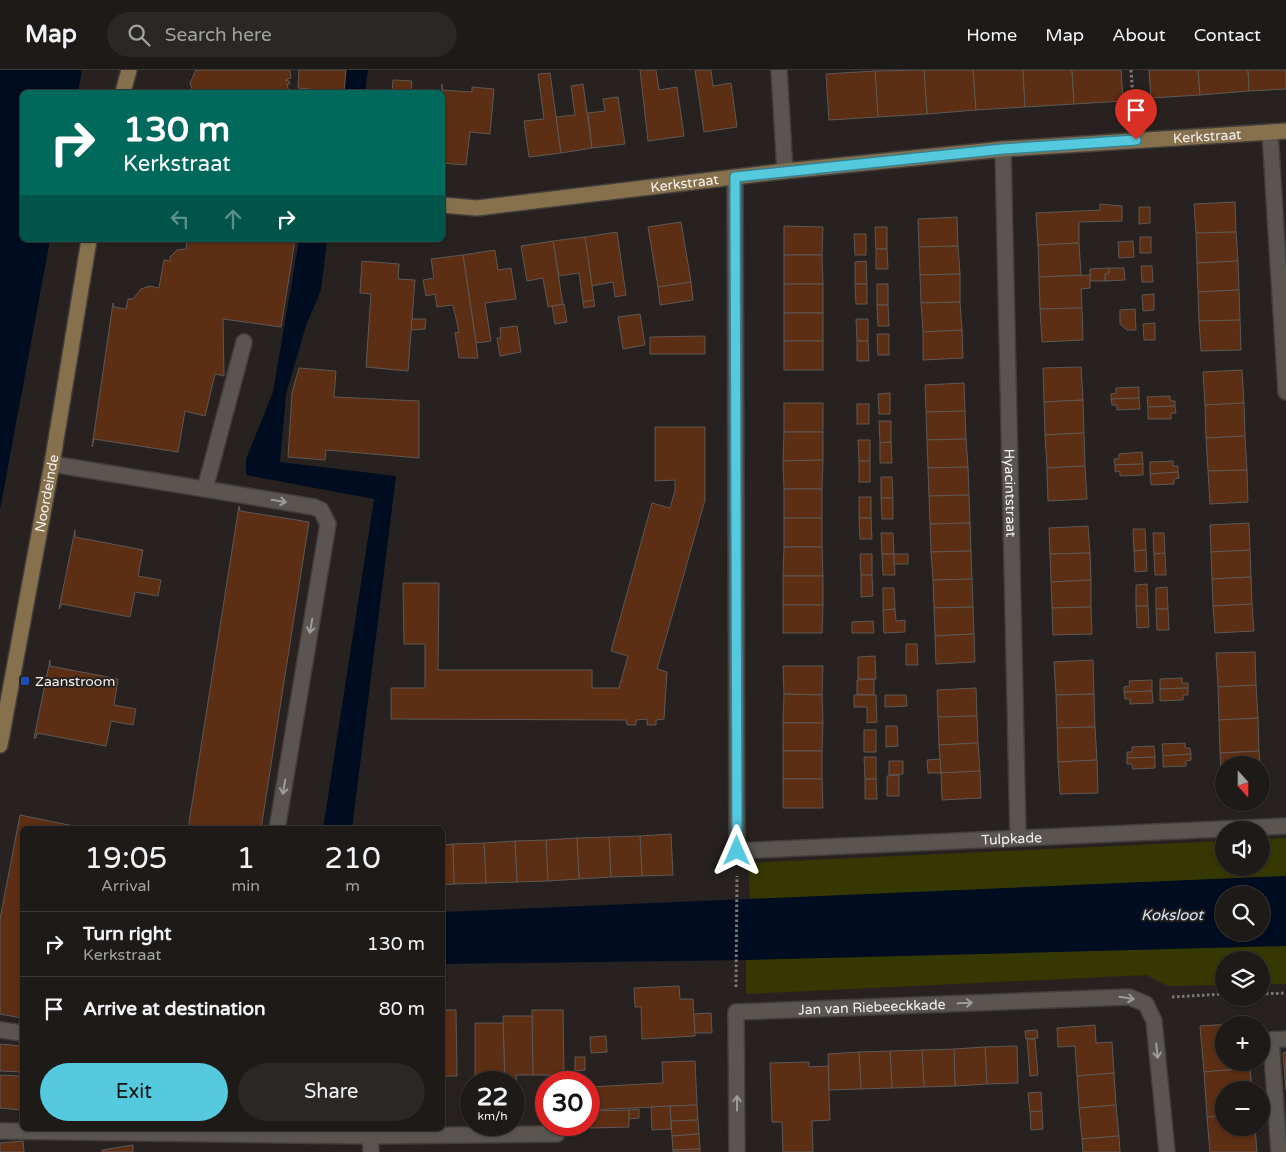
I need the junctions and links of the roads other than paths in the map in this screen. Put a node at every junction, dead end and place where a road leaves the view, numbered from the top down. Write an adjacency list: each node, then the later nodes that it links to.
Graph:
1 (129, 70): 3 (street)
2 (779, 70): 7 (street)
3 (124, 90)
4 (1286, 131): 5 (street, Kerkstraat)
5 (1270, 132): 6 (street, Kerkstraat); 12 (street)
6 (1003, 149): 7 (street, Kerkstraat); 18 (street, Hyacintstraat)
7 (785, 171): 8 (street, Kerkstraat)
8 (735, 177): 9 (street, Kerkstraat); 18 (street, Tulpkade)
9 (445, 205)
10 (90, 242): 13 (street, Noordeinde)
11 (244, 342): 14 (street)
12 (1286, 392)
13 (52, 464): 14 (street); 15 (street, Noordeinde)
14 (205, 489): 16 (street, one-way to 16)
15 (0, 745)
16 (278, 826)
17 (1286, 826): 18 (street, Tulpkade)
18 (1018, 837)
19 (0, 1030): 20 (street)
20 (20, 1033)
21 (1286, 1039): 28 (street)
22 (0, 1131): 24 (street)
23 (535, 1134): 24 (street)
24 (370, 1136): 25 (street)
25 (371, 1152)
26 (737, 1152): 27 (street, Jan van Riebeeckkade, one-way to 27)
27 (1167, 1152)
28 (1279, 1152)

